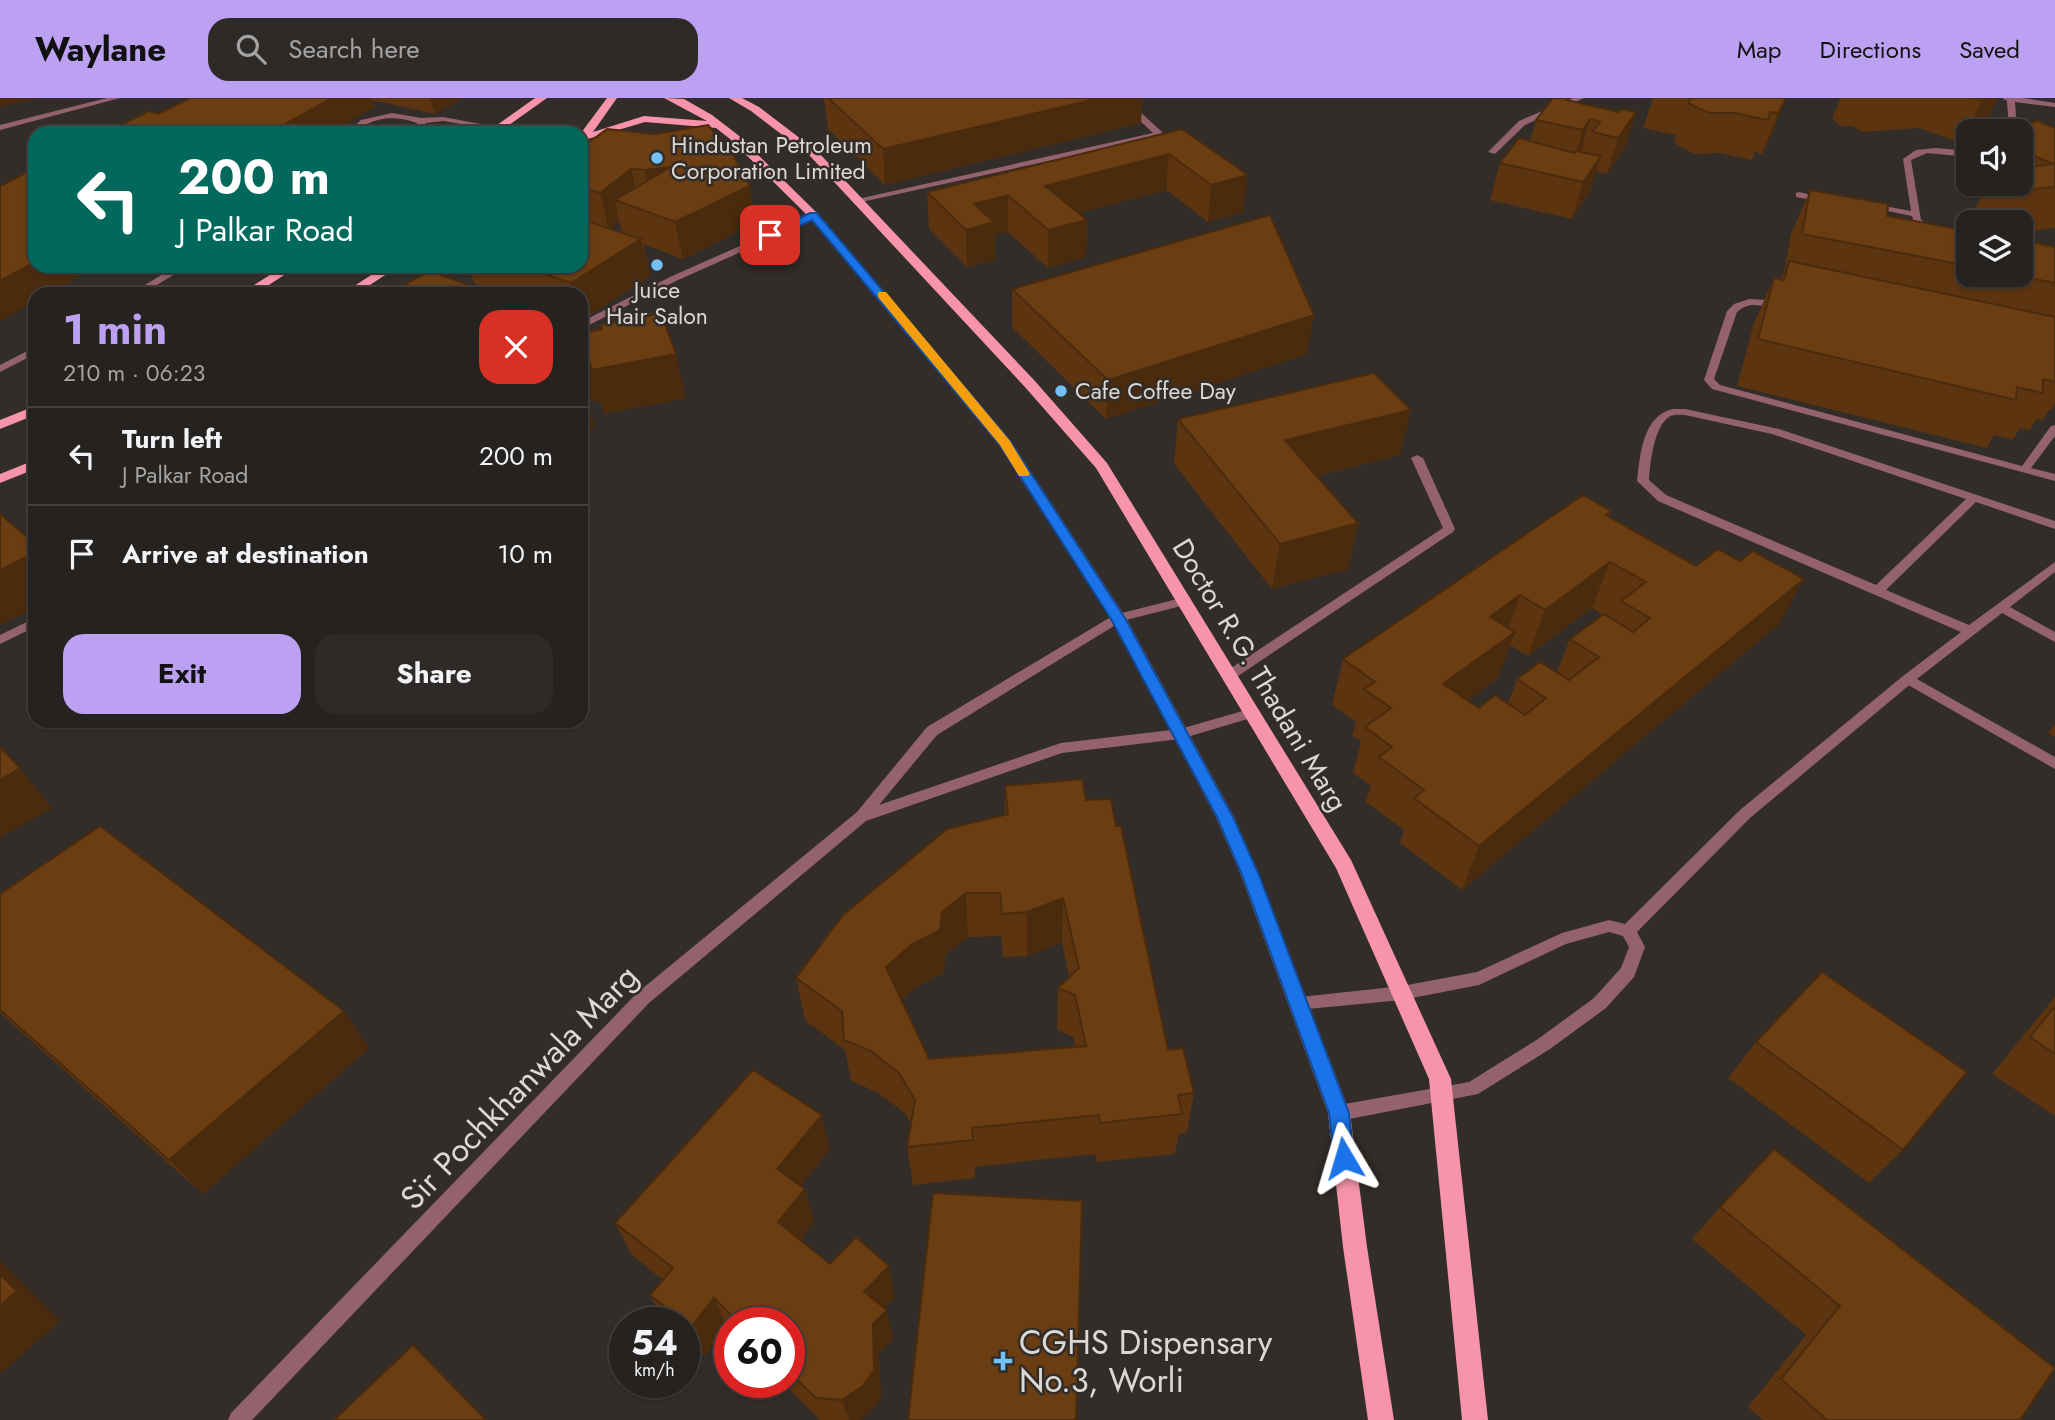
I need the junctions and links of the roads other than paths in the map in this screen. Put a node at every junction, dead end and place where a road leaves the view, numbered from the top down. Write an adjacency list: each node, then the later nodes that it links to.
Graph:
1 (116, 98): 16 (street)
2 (542, 98): 15 (main road)
3 (612, 98): 18 (main road)
4 (669, 98): 17 (main road)
5 (734, 98): 23 (main road, Doctor R.G. Thadani Marg)
6 (1120, 98): 23 (street)
7 (1580, 98): 20 (street)
8 (2009, 98): 9 (street); 10 (street)
9 (2055, 105)
10 (2012, 119)
11 (419, 121): 12 (street); 13 (street); 14 (street)
12 (356, 126)
13 (423, 126)
14 (473, 126)
15 (502, 126)
16 (0, 128)
17 (726, 134): 19 (main road); 27 (main road)
18 (588, 136)
19 (588, 140)
20 (1492, 152)
21 (1956, 153): 26 (street)
22 (1798, 195): 24 (street)
23 (857, 200): 51 (main road, Doctor R.G. Thadani Marg)
24 (1837, 201)
25 (1863, 205): 26 (street)
26 (1915, 214): 28 (street)
27 (814, 216): 36 (street); 53 (main road)
28 (1956, 234)
29 (171, 273): 32 (street)
30 (280, 273): 33 (main road)
31 (382, 273): 34 (main road)
32 (147, 287)
33 (258, 287)
34 (359, 287)
35 (1800, 309): 44 (street)
36 (588, 322)
37 (28, 354): 38 (street)
38 (0, 369)
39 (28, 413): 40 (main road)
40 (0, 425)
41 (2055, 428): 44 (street)
42 (1417, 457): 59 (street)
43 (28, 467): 46 (main road)
44 (2024, 470): 45 (street)
45 (2055, 478)
46 (0, 479)
47 (1974, 498): 48 (street); 50 (street); 50 (street)
48 (2055, 525)
49 (2055, 566): 52 (street)
50 (1878, 590): 56 (street)
51 (1185, 601): 53 (street, Sir Pochkhanwala Marg); 59 (main road, Doctor R.G. Thadani Marg)
52 (2001, 608): 56 (street); 57 (street)
53 (1118, 618): 62 (main road); 64 (street, Sir Pochkhanwala Marg)
54 (2055, 623): 57 (street)
55 (28, 626): 58 (street)
56 (1971, 631): 60 (street)
57 (2050, 635)
58 (0, 640)
59 (1230, 676): 61 (main road, Doctor R.G. Thadani Marg)
60 (1908, 679): 63 (street); 65 (street)
61 (1253, 713): 62 (street, Sir Pochkhanwala Marg); 66 (main road, Doctor R.G. Thadani Marg)
62 (1180, 734): 64 (street, Sir Pochkhanwala Marg); 67 (main road)
63 (2055, 764)
64 (862, 816): 70 (street, Sir Pochkhanwala Marg)
65 (1628, 931): 66 (street); 68 (street)
66 (1402, 993): 67 (street); 68 (main road, Doctor R.G. Thadani Marg)
67 (1297, 1003): 69 (main road)
68 (1442, 1095): 69 (street); 72 (main road, Doctor R.G. Thadani Marg)
69 (1339, 1113): 71 (main road)
70 (237, 1420)
71 (1381, 1420)
72 (1475, 1420)

